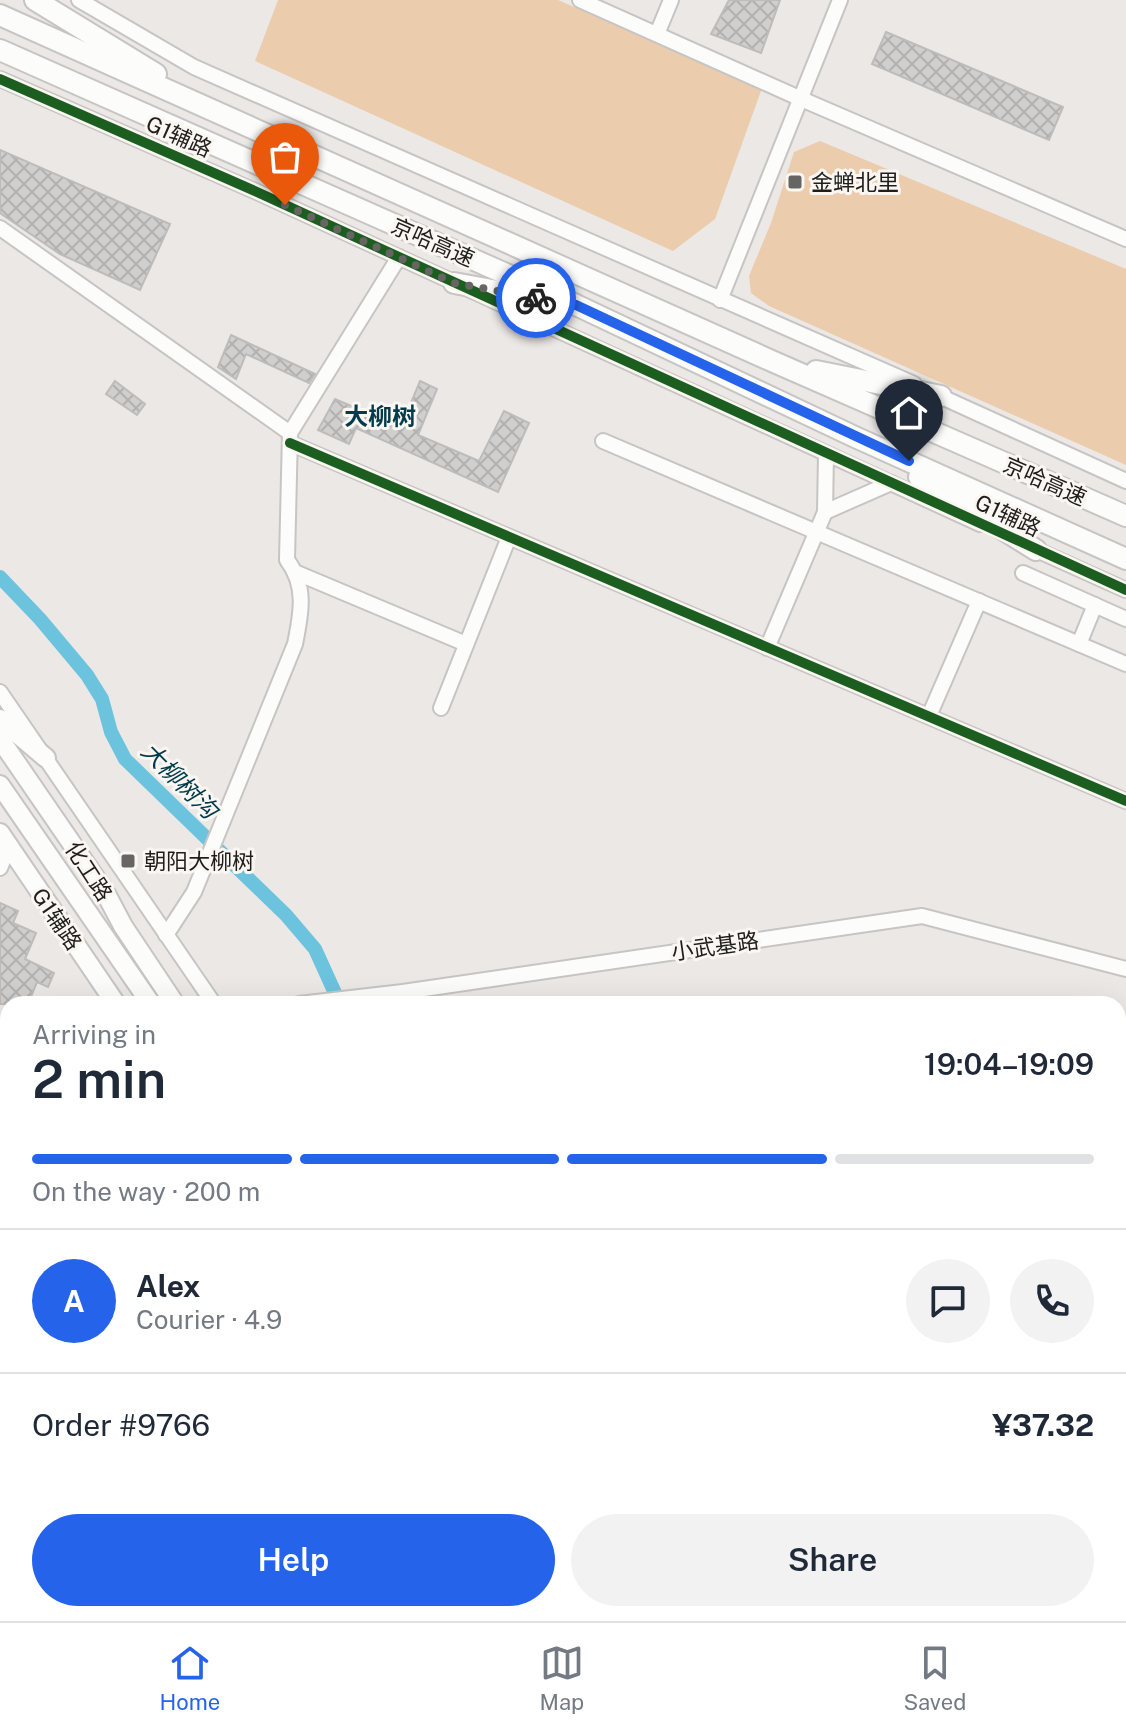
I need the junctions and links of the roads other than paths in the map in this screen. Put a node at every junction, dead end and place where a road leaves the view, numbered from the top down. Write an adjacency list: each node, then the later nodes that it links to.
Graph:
1 (35, 0): 11 (highway)
2 (79, 0): 16 (street)
3 (580, 0): 7 (street)
4 (671, 0): 7 (street)
5 (840, 0): 10 (street)
6 (0, 15): 11 (highway, 京哈高速)
7 (657, 34): 10 (street)
8 (0, 50): 17 (highway, 京哈高速)
9 (0, 79): 14 (street, G1辅路)
10 (799, 98): 13 (street); 16 (street)
11 (228, 117): 18 (highway, 京哈高速)
12 (0, 228): 21 (street)
13 (1126, 239)
14 (399, 257): 15 (street, G1辅路); 21 (street)
15 (454, 283): 17 (highway); 23 (street, G1辅路)
16 (720, 300): 19 (street)
17 (576, 305): 20 (highway, 京哈高速)
18 (774, 362): 19 (highway); 27 (highway, 京哈高速)
19 (941, 396): 24 (street)
20 (855, 437): 30 (highway); 31 (highway, 京哈高速)
21 (290, 438): 29 (street); 32 (street)
22 (603, 441): 28 (street)
23 (826, 454): 25 (street, G1辅路); 26 (street)
24 (1126, 481)
25 (891, 483): 26 (street); 30 (street, G1辅路)
26 (825, 512): 28 (street)
27 (1126, 516)
28 (817, 532): 35 (street); 40 (street)
29 (509, 537): 38 (street); 40 (street)
30 (1036, 550): 34 (street, G1辅路)
31 (1126, 559)
32 (297, 573): 38 (street); 52 (street)
33 (1023, 573): 36 (street)
34 (1126, 590)
35 (979, 601): 39 (street); 44 (street)
36 (1095, 605): 37 (street); 39 (street)
37 (1126, 619)
38 (466, 644): 43 (street)
39 (1079, 644): 41 (street)
40 (767, 648): 44 (street)
41 (1126, 664)
42 (0, 692): 47 (street)
43 (441, 708)
44 (929, 716): 49 (street)
45 (0, 719): 47 (main road)
46 (0, 739): 57 (main road, 化工路)
47 (46, 758): 52 (street)
48 (0, 785): 56 (main road, 化工路)
49 (1126, 801)
50 (3, 840): 51 (street); 55 (main road, G1辅路)
51 (0, 868)
52 (166, 935): 58 (street)
53 (1126, 969): 54 (street, 小武基路)
54 (403, 992): 59 (street, 小武基路); 60 (street)
55 (110, 996)
56 (145, 996)
57 (170, 996)
58 (208, 996)
59 (366, 996)
60 (409, 996)

